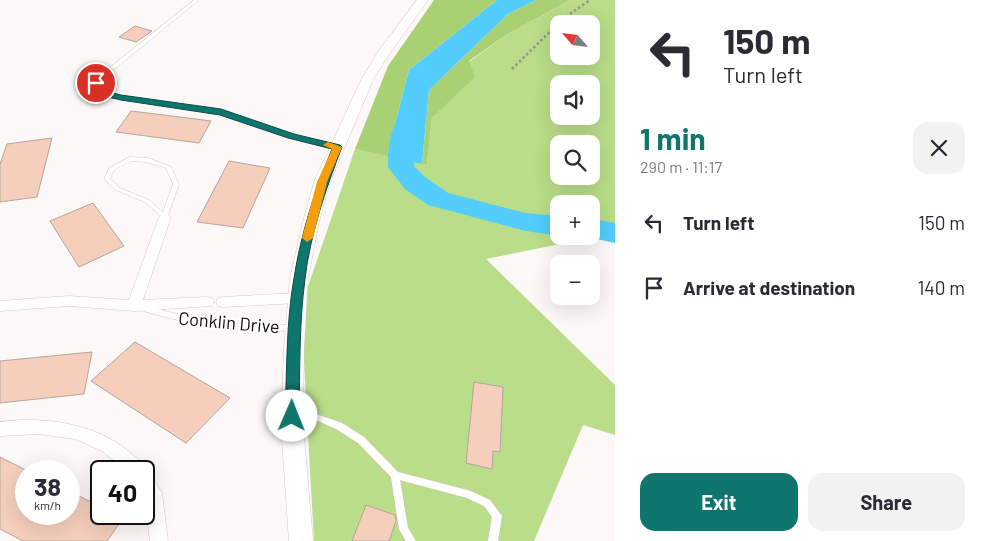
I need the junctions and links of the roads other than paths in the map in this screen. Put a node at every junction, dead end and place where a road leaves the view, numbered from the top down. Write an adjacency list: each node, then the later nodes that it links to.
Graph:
1 (197, 0): 3 (lane)
2 (422, 0): 3 (street)
3 (337, 147): 5 (street)
4 (165, 217): 4 (lane); 9 (street)
5 (298, 298): 7 (street, Conklin Drive); 10 (street)
6 (207, 302): 9 (street, Conklin Drive)
7 (223, 302)
8 (0, 306): 9 (street, Conklin Drive)
9 (134, 306): 10 (lane, Conklin Drive)
10 (295, 329): 11 (street)
11 (292, 416): 14 (lane); 17 (street)
12 (0, 429): 13 (street)
13 (127, 460)
14 (395, 476): 18 (lane); 19 (lane)
15 (155, 504): 16 (street)
16 (159, 541)
17 (300, 541)
18 (411, 541)
19 (493, 541)

